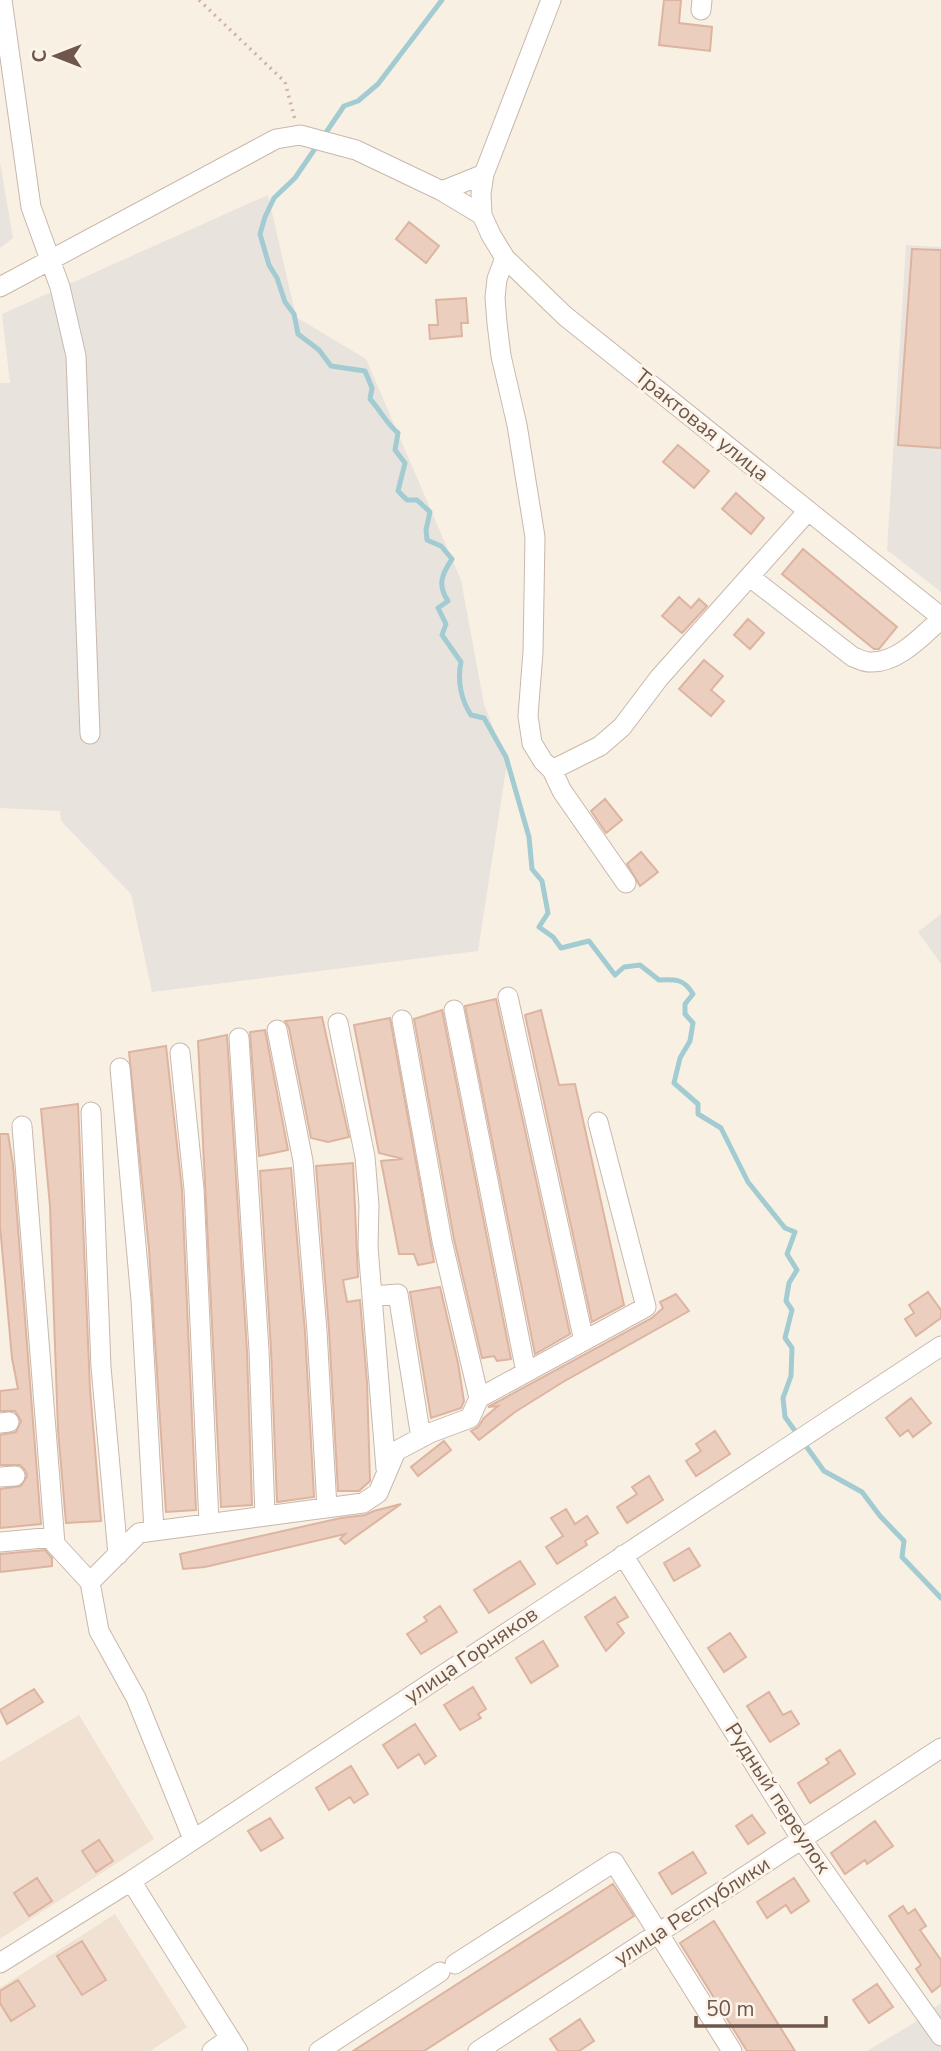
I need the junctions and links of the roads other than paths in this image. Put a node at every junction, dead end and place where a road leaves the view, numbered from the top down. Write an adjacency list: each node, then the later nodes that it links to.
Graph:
1 (2, 0): 7 (street)
2 (551, 0): 3 (street)
3 (484, 174): 4 (street); 5 (street)
4 (442, 191): 5 (street); 7 (street)
5 (482, 215): 6 (street, Трактовая улица)
6 (505, 258): 9 (street, Трактовая улица); 13 (street)
7 (49, 262): 8 (street); 12 (street)
8 (0, 287)
9 (808, 511): 10 (street); 11 (street, Трактовая улица)
10 (750, 577): 11 (street); 13 (street)
11 (941, 618)
12 (90, 734)
13 (552, 770): 14 (street)
14 (626, 883)
15 (508, 997): 27 (street)
16 (454, 1010): 29 (street)
17 (402, 1020): 30 (street)
18 (338, 1023): 26 (street)
19 (276, 1030): 33 (street)
20 (239, 1038): 34 (street)
21 (180, 1053): 35 (street)
22 (120, 1068): 36 (street)
23 (91, 1112): 39 (street)
24 (598, 1122): 27 (street)
25 (22, 1126): 37 (street)
26 (372, 1296): 31 (street); 32 (street)
27 (584, 1341): 29 (street)
28 (941, 1346): 40 (street, улица Горняков)
29 (526, 1372): 30 (street)
30 (479, 1398): 31 (street)
31 (421, 1438): 32 (street)
32 (386, 1474): 33 (street)
33 (327, 1508): 34 (street)
34 (265, 1516): 35 (street)
35 (209, 1523): 36 (street)
36 (154, 1531): 39 (street)
37 (54, 1537): 38 (street); 41 (street)
38 (0, 1542)
39 (118, 1555): 41 (street)
40 (623, 1555): 43 (street, улица Горняков); 44 (street, Рудный переулок)
41 (90, 1582): 43 (street)
42 (941, 1748): 44 (street, улица Республики)
43 (193, 1839): 45 (street, улица Горняков)
44 (802, 1840): 46 (street, улица Республики); 48 (street, Рудный переулок)
45 (131, 1881): 47 (street, улица Горняков); 49 (street)
46 (659, 1933): 51 (street); 52 (street, улица Республики); 53 (street)
47 (0, 1963)
48 (941, 2035)
49 (234, 2045): 50 (street)
50 (212, 2051)
51 (319, 2051)
52 (478, 2051)
53 (732, 2051)

